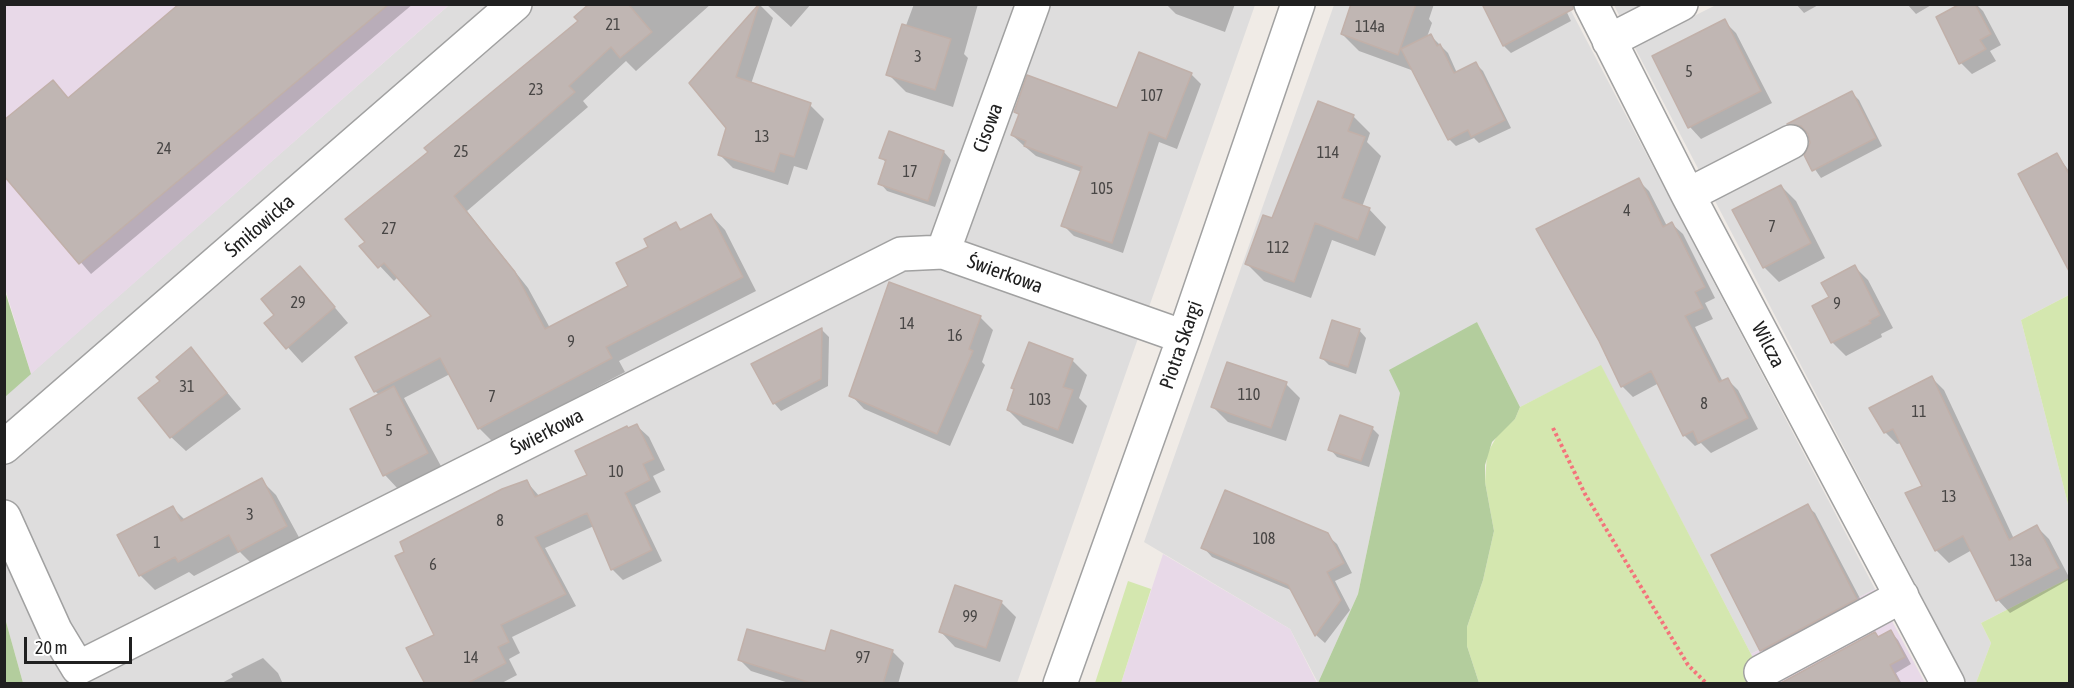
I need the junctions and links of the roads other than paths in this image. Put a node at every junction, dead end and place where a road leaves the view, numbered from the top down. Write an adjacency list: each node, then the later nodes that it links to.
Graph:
1 (515, 4): 11 (street, Śmiłowicka)
2 (1033, 4): 9 (street, Cisowa)
3 (1298, 4): 10 (street, Piotra Skargi)
4 (1591, 4): 6 (street, Wilcza)
5 (1681, 4): 6 (street)
6 (1609, 41): 8 (street, Wilcza)
7 (1791, 142): 8 (street)
8 (1688, 195): 13 (street, Wilcza)
9 (943, 252): 10 (street, Świerkowa); 12 (street, Świerkowa)
10 (1184, 337): 15 (street, Piotra Skargi)
11 (4, 447)
12 (4, 517)
13 (1902, 596): 14 (street); 16 (street, Wilcza)
14 (1761, 672)
15 (1060, 684)
16 (1948, 684)

